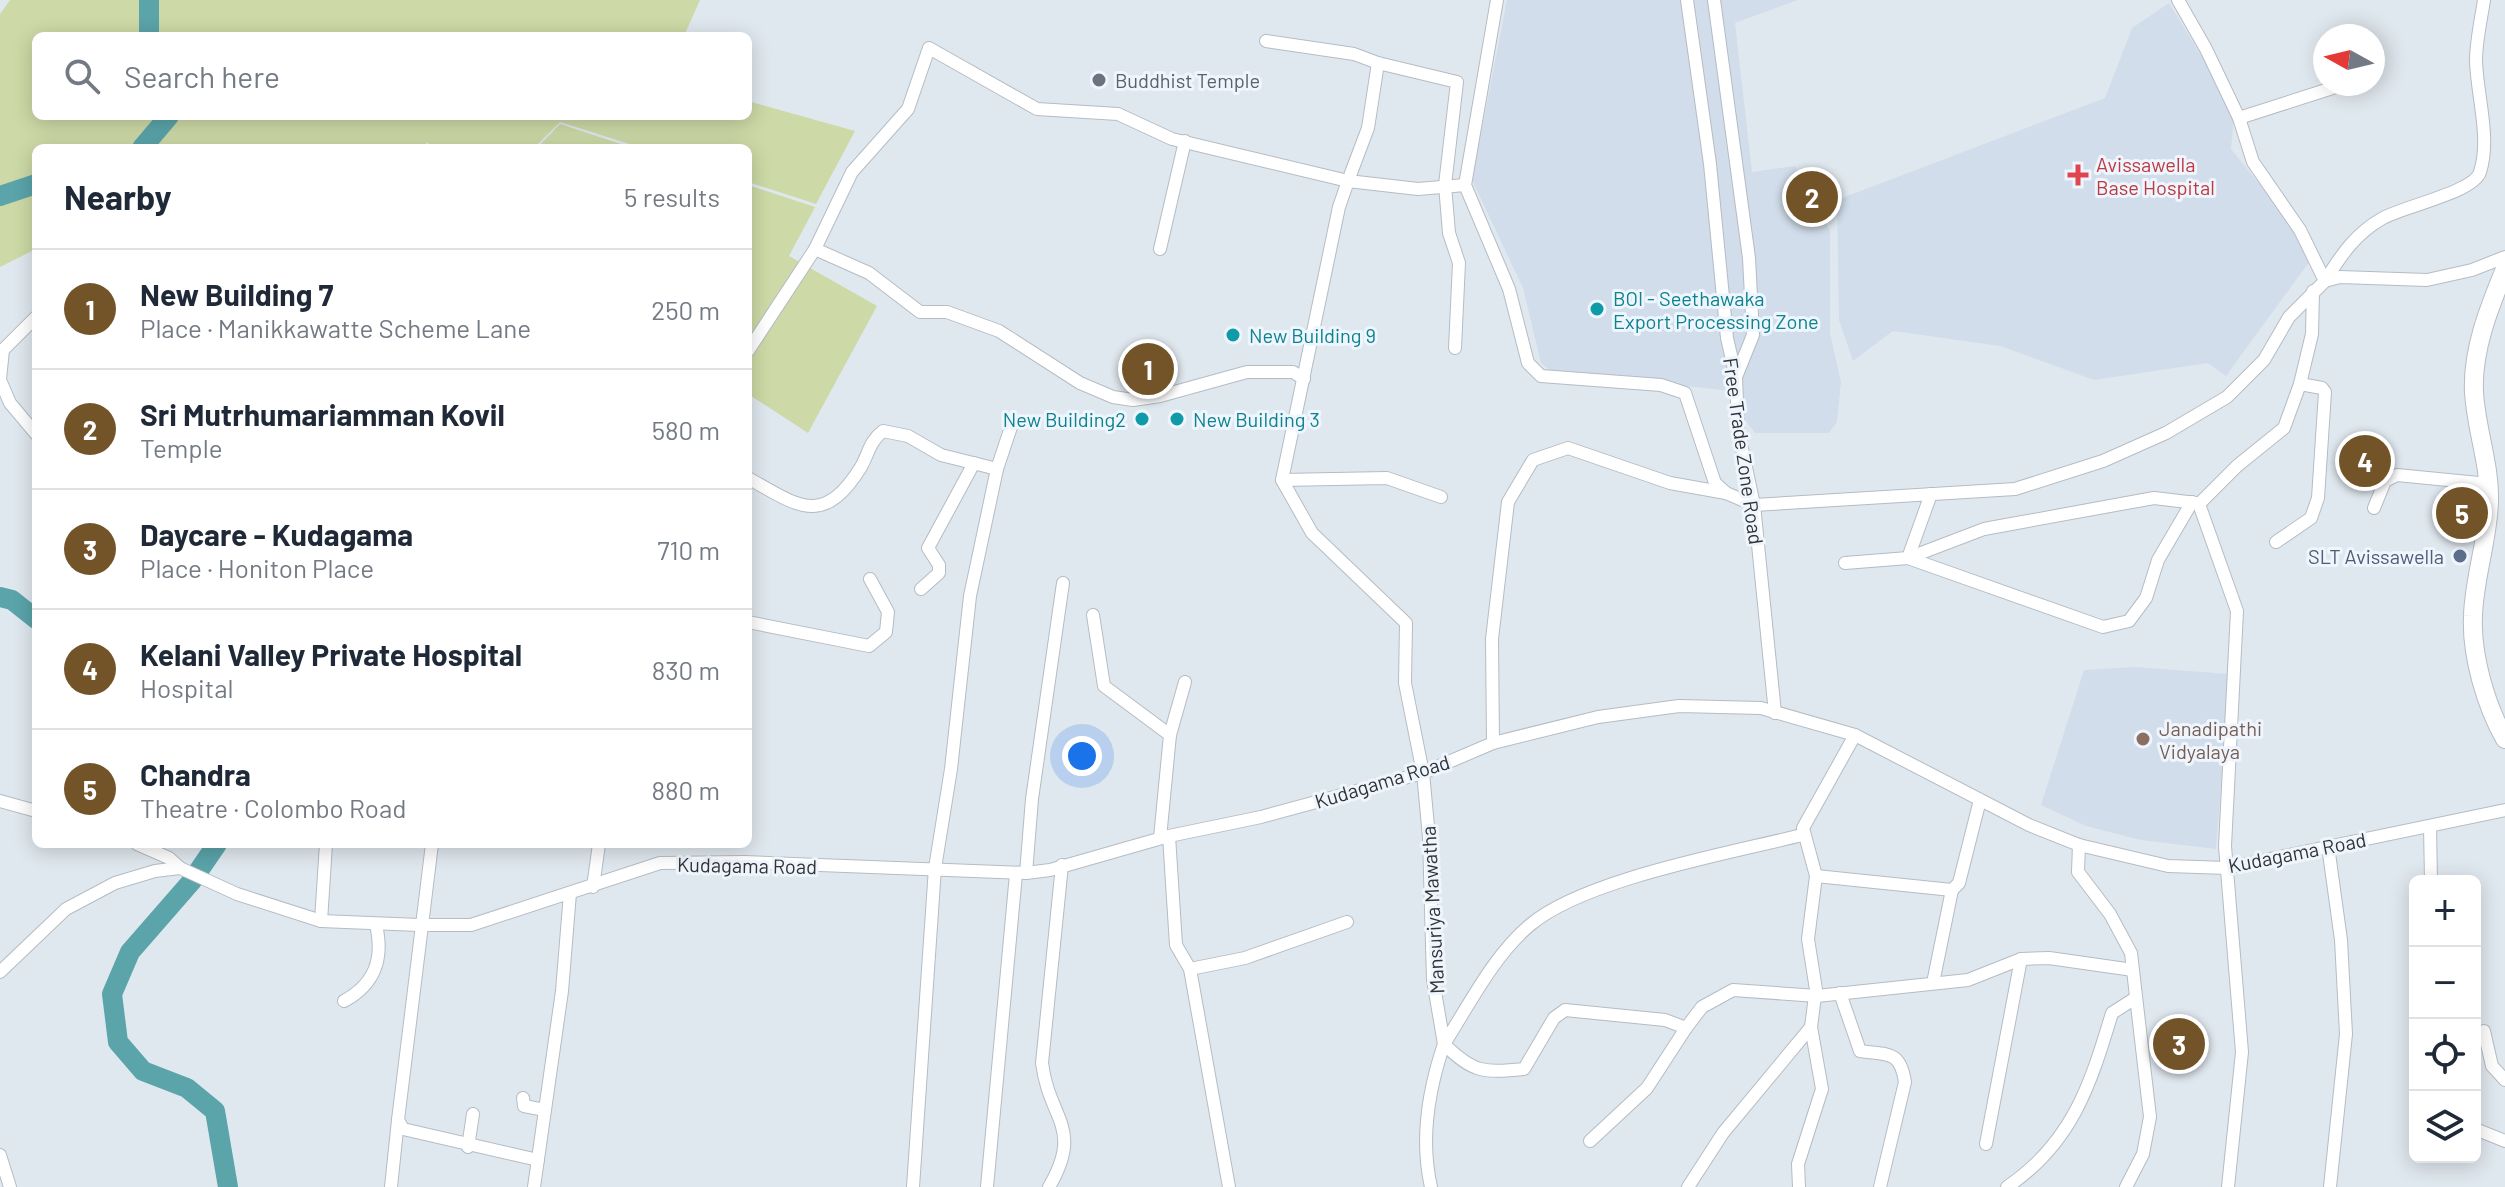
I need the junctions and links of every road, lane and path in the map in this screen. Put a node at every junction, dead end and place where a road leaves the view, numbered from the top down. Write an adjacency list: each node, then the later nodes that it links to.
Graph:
1 (1497, 0): 13 (street)
2 (1687, 0): 23 (street, Free Trade Zone Road)
3 (1714, 0): 23 (street)
4 (2178, 0): 9 (street)
5 (2484, 0): 18 (street)
6 (1266, 41): 7 (street)
7 (1378, 63): 11 (street); 12 (street)
8 (2313, 94): 9 (street)
9 (2239, 118): 18 (street)
10 (1185, 141): 11 (street); 14 (street); 15 (street)
11 (1348, 181): 12 (street); 24 (street)
12 (1445, 185): 13 (street); 22 (street)
13 (1465, 185): 34 (street)
14 (815, 249): 21 (street); 24 (street)
15 (1160, 249)
16 (2505, 257): 18 (street)
17 (2505, 269): 33 (highway)
18 (2325, 281): 19 (street)
19 (2313, 291): 26 (street); 35 (street)
20 (32, 321): 25 (street)
21 (752, 345)
22 (1455, 348)
23 (1736, 377): 38 (street, Free Trade Zone Road)
24 (1304, 379): 32 (street)
25 (0, 380): 28 (street)
26 (2300, 384): 37 (street); 40 (street)
27 (1012, 424): 30 (street)
28 (32, 429)
29 (974, 463): 30 (street); 31 (street); 45 (street)
30 (997, 469): 70 (street)
31 (752, 480)
32 (1282, 480): 36 (street); 54 (street, Mansuriya Mawatha)
33 (2489, 484): 39 (street); 52 (highway)
34 (1726, 493): 38 (street); 53 (street)
35 (1931, 494): 38 (street); 41 (street)
36 (1441, 497)
37 (2196, 503): 41 (street); 41 (street); 71 (street)
38 (1754, 505): 49 (street, Free Trade Zone Road)
39 (2374, 508)
40 (2276, 542)
41 (1908, 558): 42 (street)
42 (1845, 563)
43 (870, 579): 47 (street)
44 (1063, 583): 72 (street)
45 (921, 589)
46 (1093, 615): 50 (street)
47 (752, 623)
48 (1185, 682): 50 (street)
49 (1775, 713): 51 (street, Kudagama Road); 53 (street, Kudagama Road)
50 (1170, 735): 61 (street)
51 (1855, 735): 55 (street, Kudagama Road); 60 (street)
52 (2505, 739)
53 (1493, 743): 54 (street, Kudagama Road)
54 (1423, 773): 61 (street, Kudagama Road); 94 (street, Mansuriya Mawatha)
55 (1980, 800): 62 (street, Kudagama Road); 76 (street)
56 (0, 801): 57 (street)
57 (32, 810)
58 (2505, 810): 59 (street, Kudagama Road)
59 (2430, 826): 63 (street, Kudagama Road); 73 (street)
60 (1802, 835): 74 (street); 94 (street, Mansuriya Mawatha)
61 (1165, 837): 68 (street, Kudagama Road); 83 (street)
62 (2079, 845): 71 (street, Kudagama Road); 84 (street)
63 (2328, 846): 71 (street, Kudagama Road); 121 (street)
64 (146, 848): 69 (street)
65 (326, 848): 78 (street)
66 (431, 848): 81 (street)
67 (598, 848): 75 (street)
68 (1062, 865): 72 (street, Kudagama Road); 112 (street)
69 (180, 868): 78 (street, Kudagama Road); 85 (street)
70 (935, 868): 72 (street, Kudagama Road); 75 (street, Kudagama Road); 110 (street)
71 (2227, 868): 120 (street)
72 (1021, 873): 111 (street)
73 (2431, 875)
74 (1816, 876): 76 (street); 88 (street)
75 (593, 887): 77 (street, Kudagama Road)
76 (1952, 890): 86 (street)
77 (570, 893): 81 (street, Kudagama Road); 97 (street)
78 (321, 921): 80 (street, Kudagama Road)
79 (1347, 922): 83 (street)
80 (376, 925): 81 (street, Kudagama Road); 90 (street)
81 (419, 925): 99 (street)
82 (2021, 959): 84 (street); 86 (street); 103 (street)
83 (1190, 969): 113 (street)
84 (2133, 970): 89 (street)
85 (0, 972)
86 (1933, 983): 87 (street)
87 (1840, 993): 88 (street); 117 (street)
88 (1816, 996): 91 (street); 92 (street)
89 (2134, 999): 118 (street); 119 (street)
90 (344, 1001)
91 (1811, 1027): 115 (street); 116 (street)
92 (1686, 1028): 94 (street); 101 (street)
93 (2484, 1031): 95 (street)
94 (1444, 1044): 114 (street)
95 (2505, 1080)
96 (523, 1098): 97 (street)
97 (545, 1110): 106 (street)
98 (473, 1114): 104 (street)
99 (398, 1120): 104 (street); 108 (street)
100 (2481, 1131): 102 (street)
101 (1590, 1141)
102 (2505, 1141)
103 (1986, 1144)
104 (468, 1147): 106 (street)
105 (0, 1155): 107 (street)
106 (538, 1160): 109 (street)
107 (10, 1187)
108 (391, 1187)
109 (534, 1187)
110 (913, 1187)
111 (987, 1187)
112 (1049, 1187)
113 (1229, 1187)
114 (1431, 1187)
115 (1688, 1187)
116 (1799, 1187)
117 (1880, 1187)
118 (2007, 1187)
119 (2126, 1187)
120 (2228, 1187)
121 (2330, 1187)

